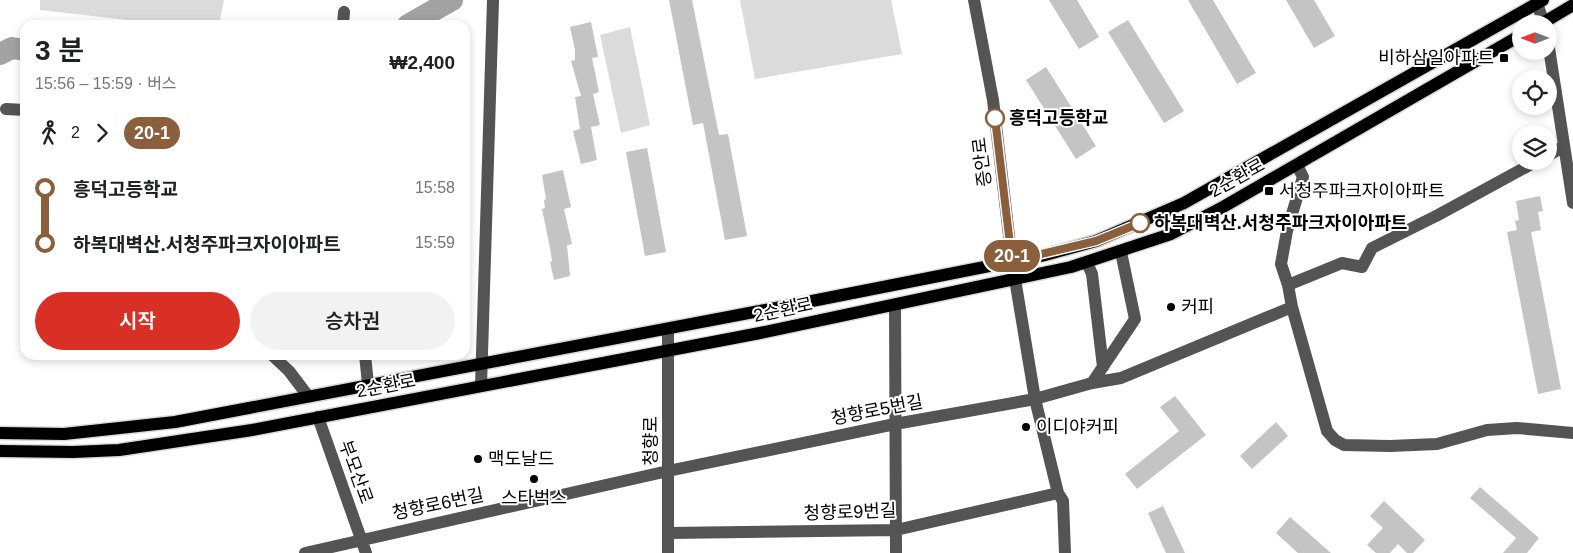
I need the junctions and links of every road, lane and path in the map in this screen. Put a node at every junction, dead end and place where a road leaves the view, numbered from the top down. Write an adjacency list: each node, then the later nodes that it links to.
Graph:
1 (493, 0): 29 (street)
2 (974, 0): 19 (street, 증안로)
3 (1540, 2): 6 (street); 19 (main road, 2순환로)
4 (1573, 5): 7 (main road)
5 (344, 12): 8 (street)
6 (1542, 15)
7 (1556, 15)
8 (343, 20)
9 (1512, 40): 15 (main road, 2순환로)
10 (1551, 60): 13 (street)
11 (6, 109): 12 (street)
12 (20, 110)
13 (1564, 146): 14 (street); 17 (street)
14 (1557, 150)
15 (1296, 164): 18 (main road, 2순환로); 22 (street)
16 (1521, 170): 22 (street)
17 (1573, 204)
18 (1121, 252): 20 (main road, 2순환로); 30 (street)
19 (1012, 261): 21 (street, 증안로); 25 (main road, 2순환로)
20 (1087, 262): 21 (main road, 2순환로); 30 (street)
21 (1015, 279): 23 (main road, 2순환로); 35 (street, 증안로)
22 (1288, 285): 24 (street)
23 (895, 305): 26 (main road, 2순환로); 37 (street)
24 (1292, 307): 31 (street, 청향로5번길); 39 (street)
25 (668, 329): 26 (street, 청향로); 29 (main road, 2순환로)
26 (668, 351): 33 (main road, 2순환로); 41 (street, 청향로)
27 (278, 360): 34 (street)
28 (366, 360): 32 (street, 2순환로)
29 (482, 364): 32 (main road, 2순환로); 33 (street)
30 (1103, 367): 31 (street)
31 (1092, 383): 35 (street, 청향로5번길)
32 (368, 384): 34 (main road, 2순환로)
33 (481, 386): 36 (main road, 2순환로)
34 (308, 396): 38 (main road, 2순환로)
35 (1036, 399): 37 (street, 청향로5번길); 42 (street, 증안로)
36 (318, 417): 40 (main road, 2순환로); 45 (street, 부모산로)
37 (895, 424): 41 (street, 청향로5번길); 43 (street)
38 (0, 433)
39 (1573, 433)
40 (0, 451)
41 (668, 471): 44 (street, 청향로); 45 (street, 청향로6번길)
42 (1058, 493): 43 (street, 청향로9번길); 50 (street, 증안로)
43 (896, 530): 44 (street, 청향로9번길); 49 (street)
44 (668, 532): 48 (street, 청향로)
45 (362, 538): 46 (street); 47 (street, 부모산로)
46 (305, 553)
47 (366, 553)
48 (668, 553)
49 (896, 553)
50 (1065, 553)

